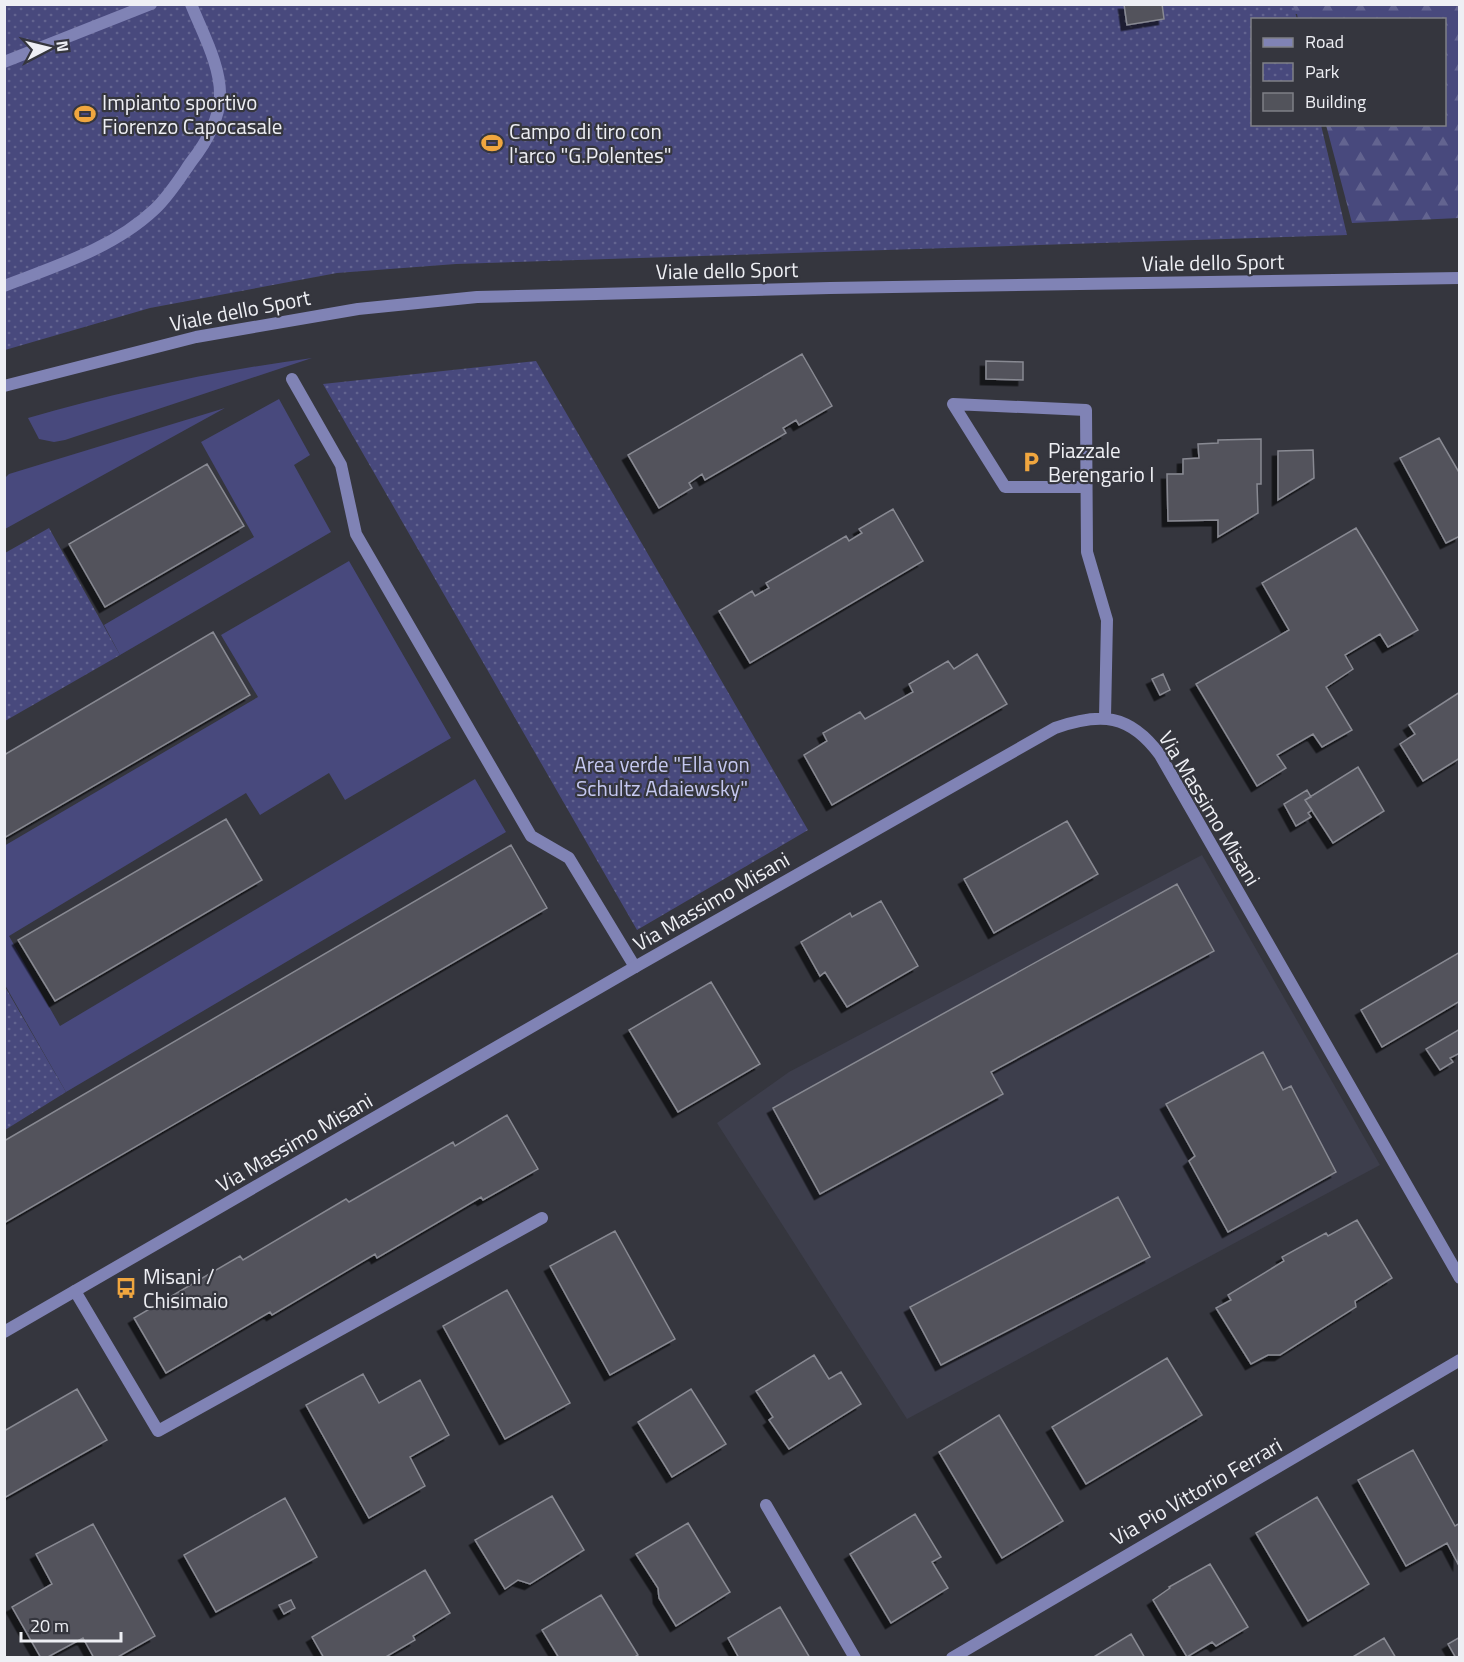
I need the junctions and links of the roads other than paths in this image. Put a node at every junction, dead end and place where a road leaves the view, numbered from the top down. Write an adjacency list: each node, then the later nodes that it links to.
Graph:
1 (151, 4): 3 (street)
2 (191, 4): 5 (street)
3 (4, 62)
4 (1460, 278): 7 (street, Viale dello Sport)
5 (4, 286)
6 (292, 379): 10 (street, Via Massimo Misani)
7 (4, 386)
8 (1086, 487): 8 (street); 9 (street)
9 (1105, 717): 10 (street, Via Massimo Misani); 12 (street, Via Massimo Misani)
10 (635, 967): 13 (street, Via Massimo Misani)
11 (542, 1218): 13 (street)
12 (1460, 1278)
13 (75, 1291): 14 (street, Via Massimo Misani)
14 (4, 1332)
15 (1460, 1360): 18 (street, Via Pio Vittorio Ferrari)
16 (766, 1505): 17 (street)
17 (855, 1658)
18 (952, 1658)

